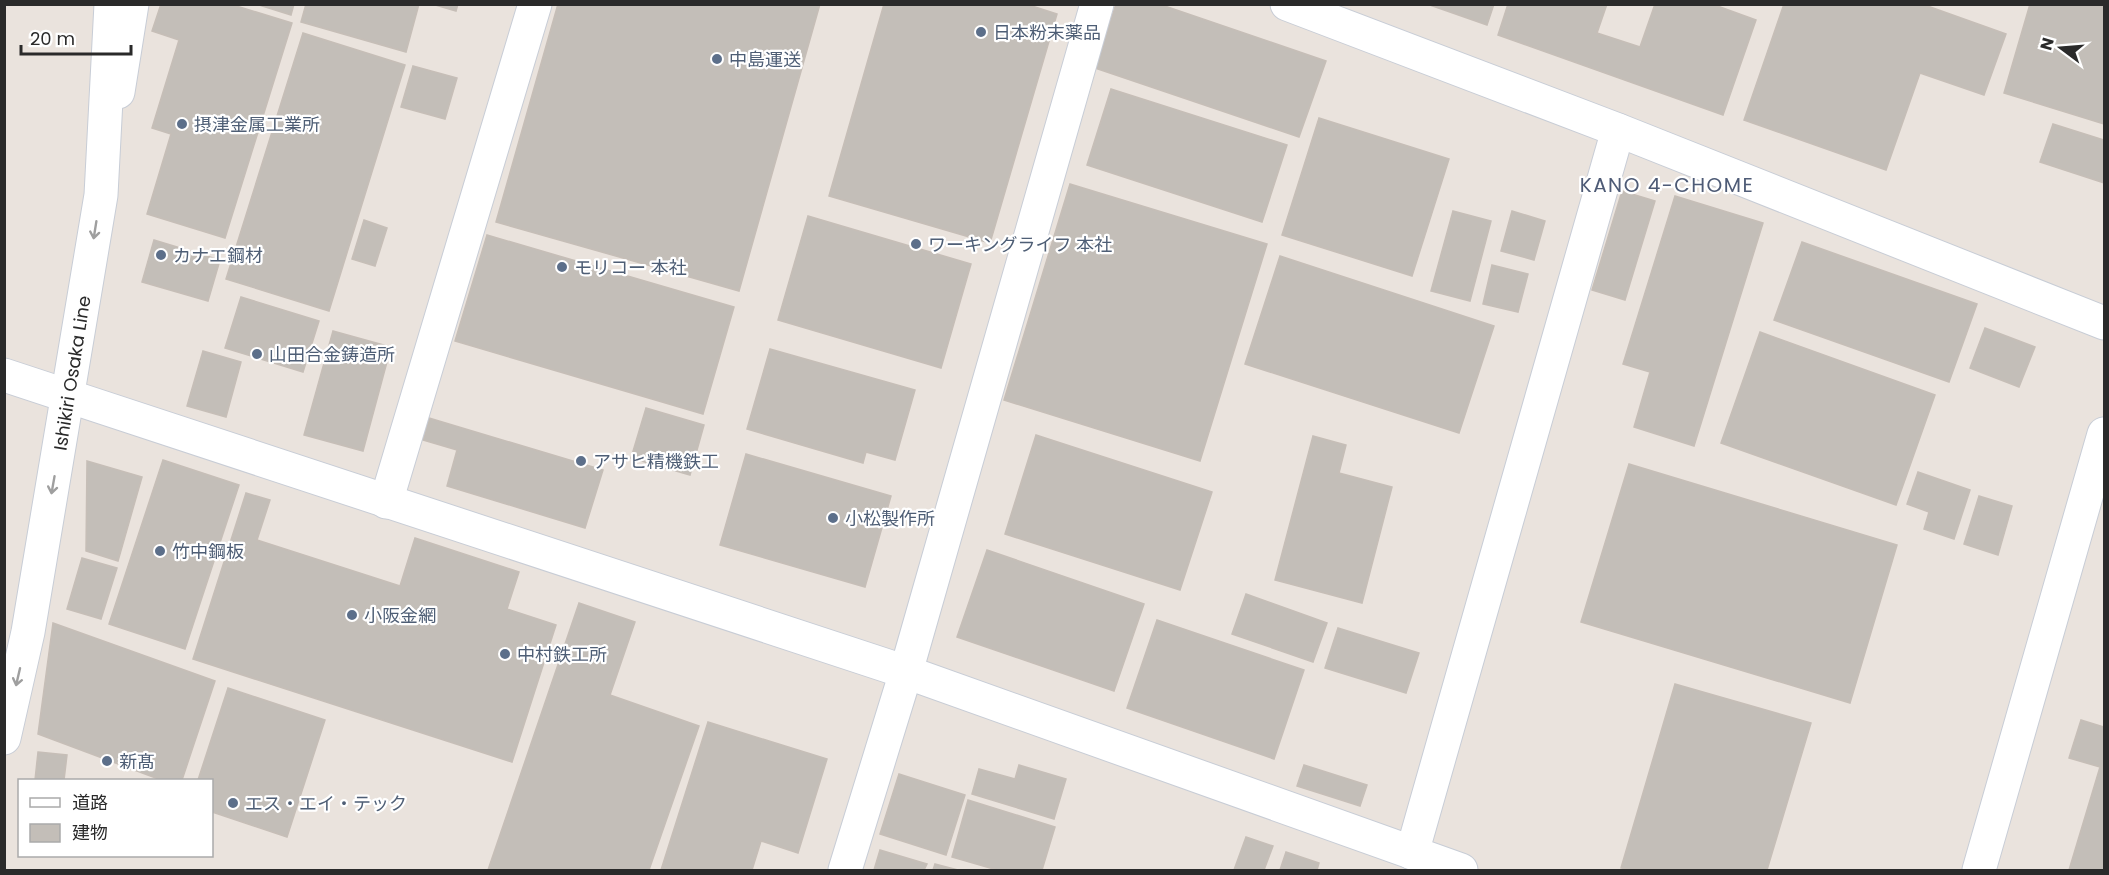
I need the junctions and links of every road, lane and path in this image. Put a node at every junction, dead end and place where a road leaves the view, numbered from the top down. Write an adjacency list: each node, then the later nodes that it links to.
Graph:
1 (111, 4): 7 (street, Ishikiri Osaka Line)
2 (132, 4): 7 (street)
3 (535, 4): 12 (street)
4 (1097, 4): 13 (street)
5 (1287, 4): 6 (street)
6 (1618, 130): 8 (street); 15 (street)
7 (101, 195): 10 (street, Ishikiri Osaka Line, one-way to 10)
8 (2104, 323)
9 (4, 375): 10 (street)
10 (68, 395): 12 (street); 14 (street, Ishikiri Osaka Line, one-way to 14)
11 (2104, 434): 18 (street)
12 (386, 502): 13 (street)
13 (906, 672): 15 (street); 16 (street)
14 (4, 738)
15 (1412, 853): 17 (street)
16 (845, 870)
17 (1461, 870)
18 (1979, 870)

